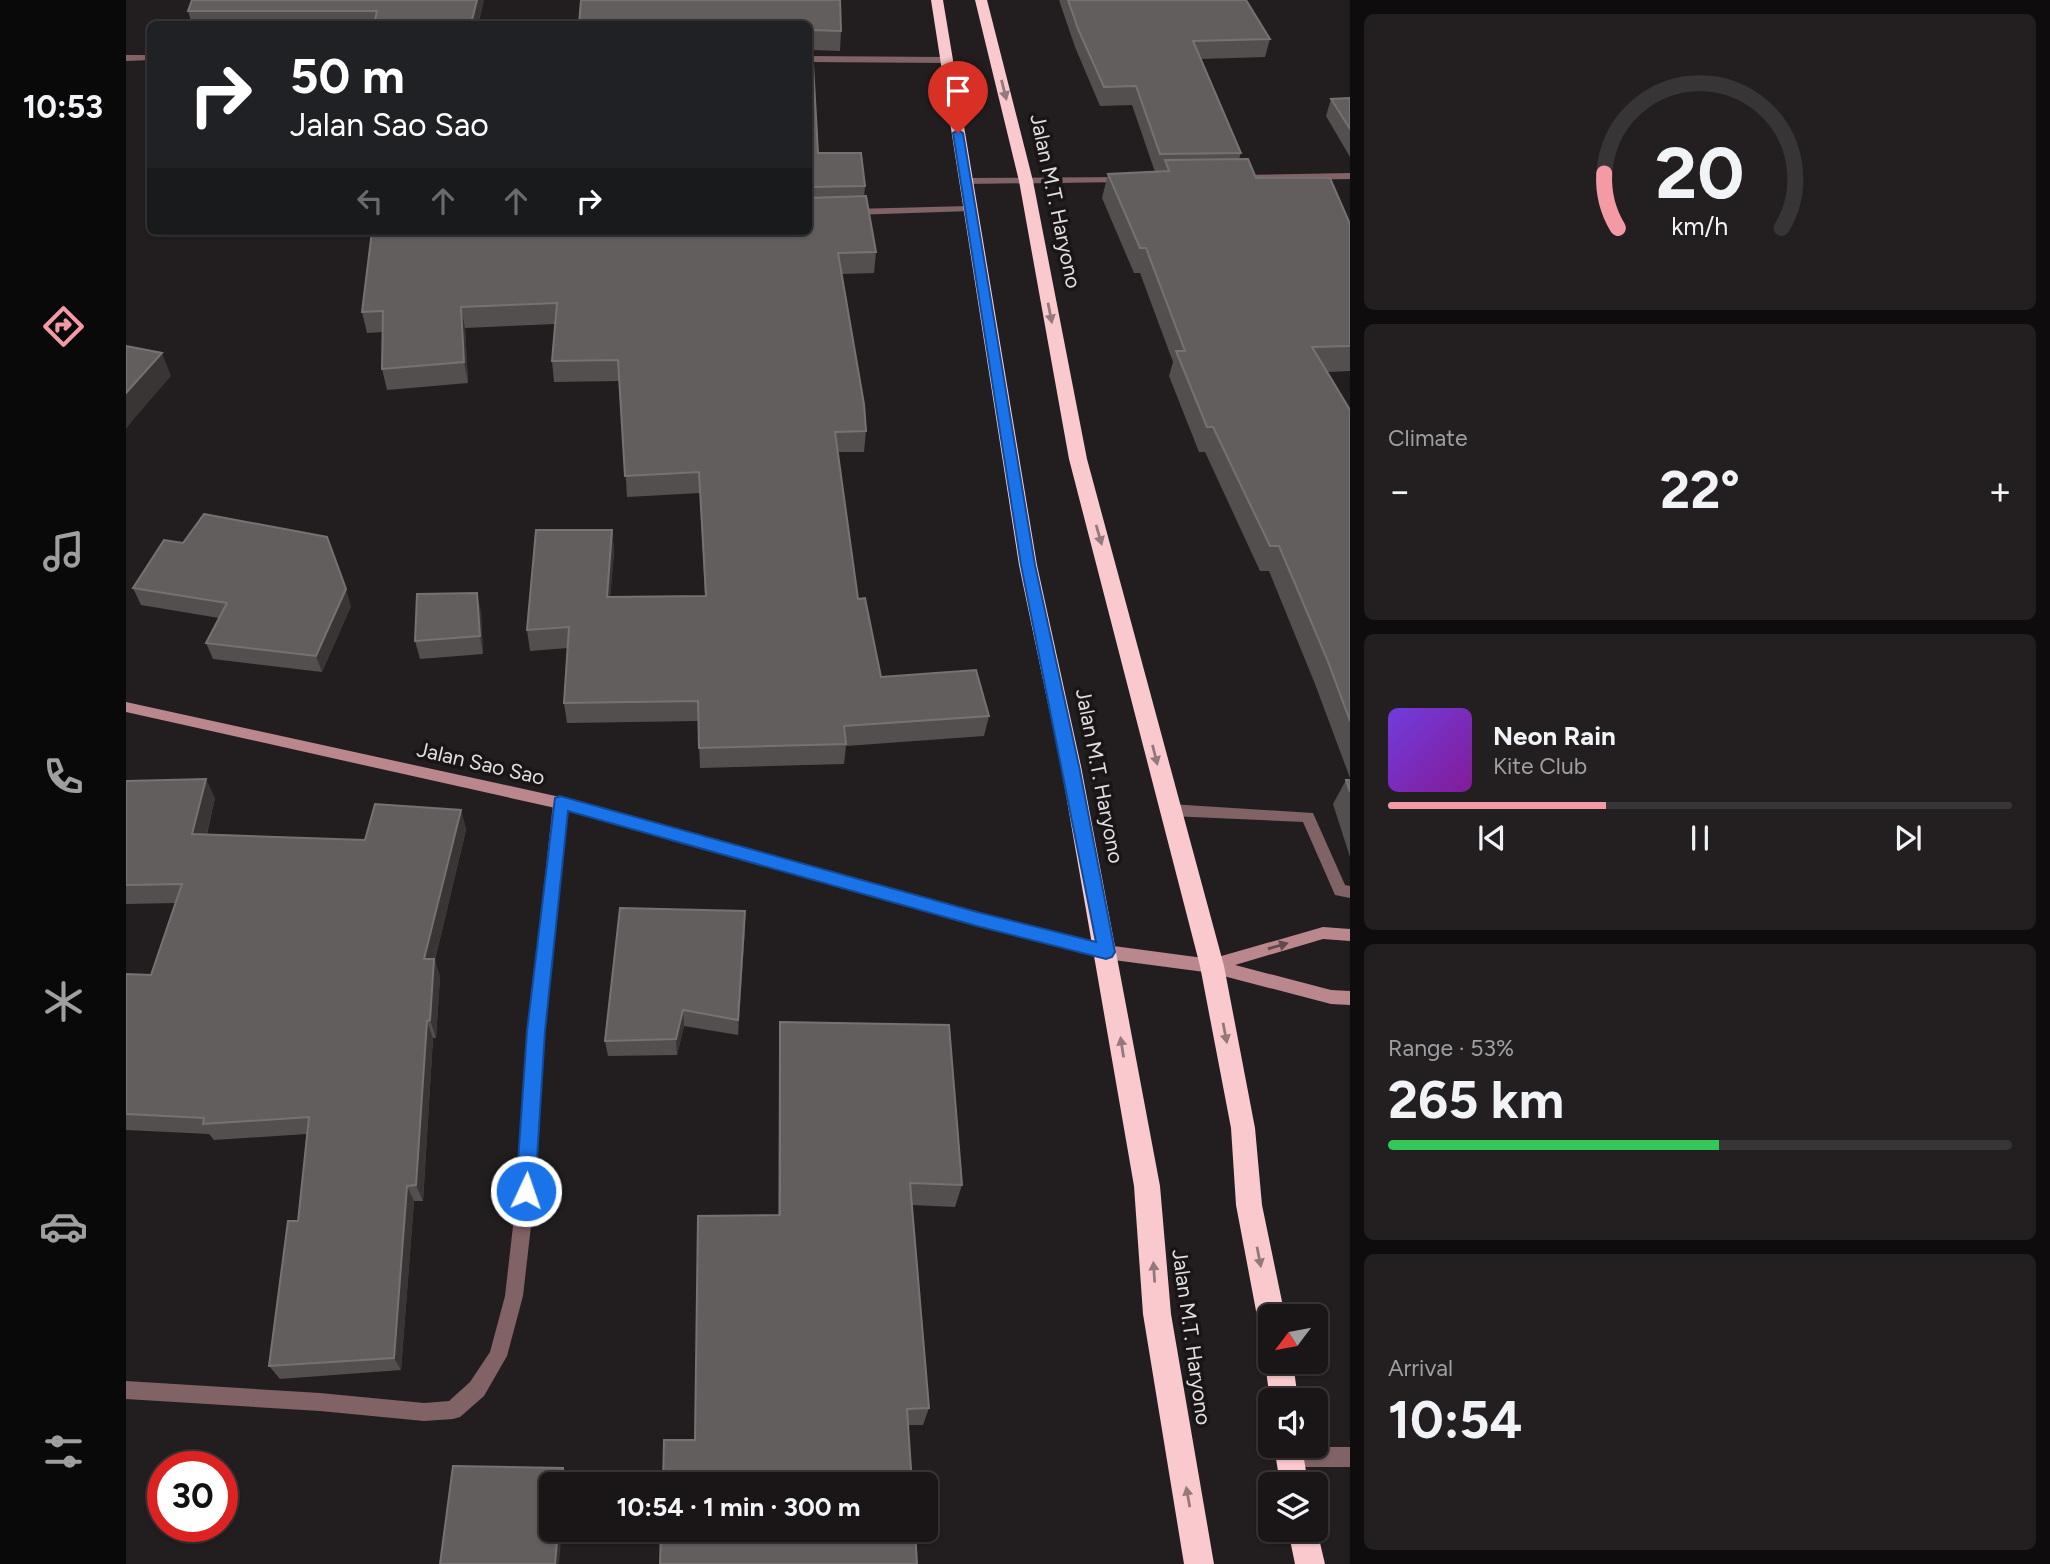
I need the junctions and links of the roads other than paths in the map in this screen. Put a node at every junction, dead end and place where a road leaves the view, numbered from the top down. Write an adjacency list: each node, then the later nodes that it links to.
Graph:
1 (937, 0): 6 (highway, Jalan M.T. Haryono)
2 (981, 0): 11 (highway, Jalan M.T. Haryono, one-way to 11)
3 (126, 58): 4 (street)
4 (147, 58)
5 (812, 59): 6 (street)
6 (945, 61): 10 (highway, Jalan M.T. Haryono)
7 (1350, 176): 8 (street)
8 (1229, 178)
9 (1134, 179): 11 (street)
10 (967, 181): 11 (street); 12 (highway, Jalan M.T. Haryono)
11 (1026, 181): 16 (highway, Jalan M.T. Haryono, one-way to 16)
12 (969, 209): 13 (street); 19 (highway, Jalan M.T. Haryono)
13 (835, 212)
14 (126, 707): 15 (street, Jalan Sao Sao)
15 (560, 803): 19 (street, Jalan Sao Sao); 23 (street)
16 (1170, 810): 17 (street); 20 (highway, Jalan M.T. Haryono)
17 (1350, 892)
18 (1350, 935): 20 (street, one-way to 18)
19 (1106, 952): 20 (street, Jalan Sao Sao); 27 (highway, Jalan M.T. Haryono, one-way to 19)
20 (1212, 966): 21 (street, Jalan Sao Sao); 22 (highway, Jalan M.T. Haryono, one-way to 22)
21 (1350, 998)
22 (1268, 1304)
23 (126, 1390)
24 (1350, 1457): 25 (street)
25 (1291, 1462)
26 (1305, 1542): 28 (highway)
27 (1199, 1564)
28 (1310, 1564)

